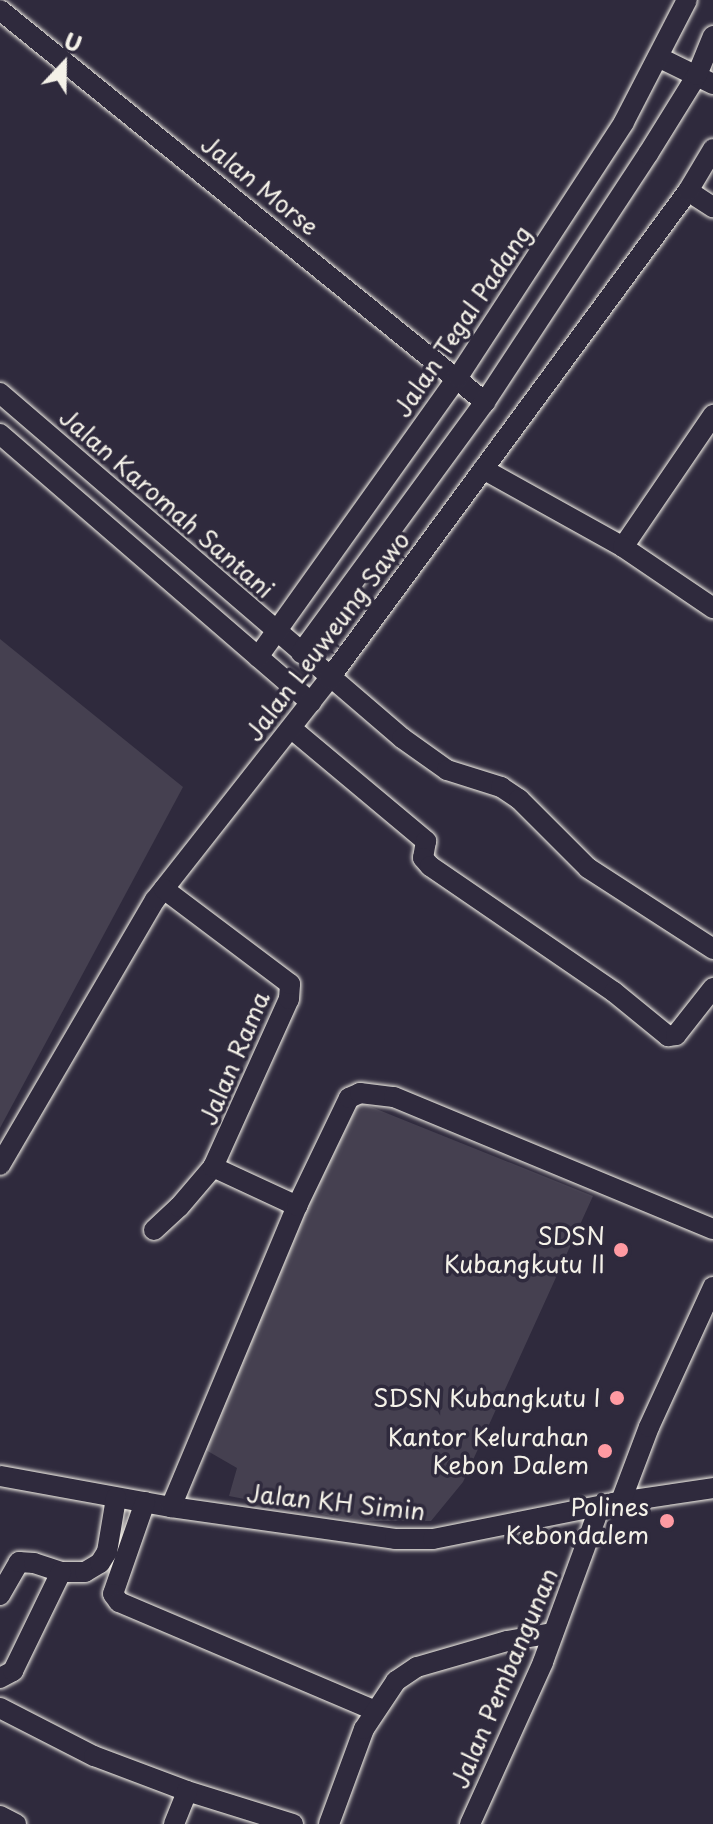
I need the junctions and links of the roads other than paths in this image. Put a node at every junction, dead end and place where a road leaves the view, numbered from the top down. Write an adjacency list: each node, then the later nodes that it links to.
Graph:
1 (687, 0): 4 (street, Jalan Tegal Padang)
2 (0, 10): 9 (street, Jalan Morse)
3 (713, 36): 5 (street)
4 (660, 58): 5 (street); 9 (street, Jalan Tegal Padang)
5 (705, 79): 11 (street)
6 (713, 149): 7 (street, Jalan Leuweung Sawo)
7 (688, 191): 8 (street); 14 (street, Jalan Leuweung Sawo)
8 (713, 207)
9 (458, 377): 11 (street, Jalan Morse); 17 (street, Jalan Tegal Padang)
10 (0, 393): 17 (street, Jalan Karomah Santani)
11 (485, 402): 18 (street)
12 (713, 415): 15 (street)
13 (0, 434): 19 (street)
14 (483, 469): 15 (street); 20 (street, Jalan Leuweung Sawo)
15 (623, 547): 16 (street)
16 (713, 608)
17 (276, 631): 18 (street, Jalan Karomah Santani); 19 (street, Jalan Tegal Padang)
18 (301, 653): 20 (street, Jalan Karomah Santani)
19 (258, 657): 21 (street)
20 (329, 679): 21 (street, Jalan Leuweung Sawo); 24 (street, Jalan Karomah Santani)
21 (311, 702): 22 (street, Jalan Leuweung Sawo)
22 (292, 729): 23 (street, Jalan Leuweung Sawo); 25 (street)
23 (164, 889): 26 (street, Jalan Leuweung Sawo); 27 (street, Jalan Rama)
24 (713, 949)
25 (713, 988)
26 (0, 1165)
27 (213, 1167): 28 (street); 30 (street)
28 (297, 1206): 29 (street); 38 (street)
29 (713, 1229)
30 (154, 1230)
31 (713, 1287): 35 (street)
32 (0, 1476): 34 (street, Jalan KH Simin)
33 (713, 1488): 35 (street, Jalan KH Simin)
34 (116, 1498): 36 (street, Jalan KH Simin); 39 (street)
35 (621, 1501): 37 (street, Jalan KH Simin)
36 (145, 1502): 38 (street, Jalan KH Simin); 44 (street)
37 (600, 1506): 38 (street, Jalan KH Simin); 41 (street, Jalan Pembangunan)
38 (171, 1507)
39 (61, 1572): 40 (street); 42 (street)
40 (0, 1595)
41 (553, 1633): 44 (street); 51 (street, Jalan Pembangunan)
42 (0, 1678)
43 (0, 1708): 45 (street)
44 (374, 1710): 50 (street)
45 (187, 1791): 48 (street); 49 (street)
46 (0, 1816): 47 (street)
47 (16, 1824)
48 (174, 1824)
49 (293, 1824)
50 (329, 1824)
51 (470, 1824)

